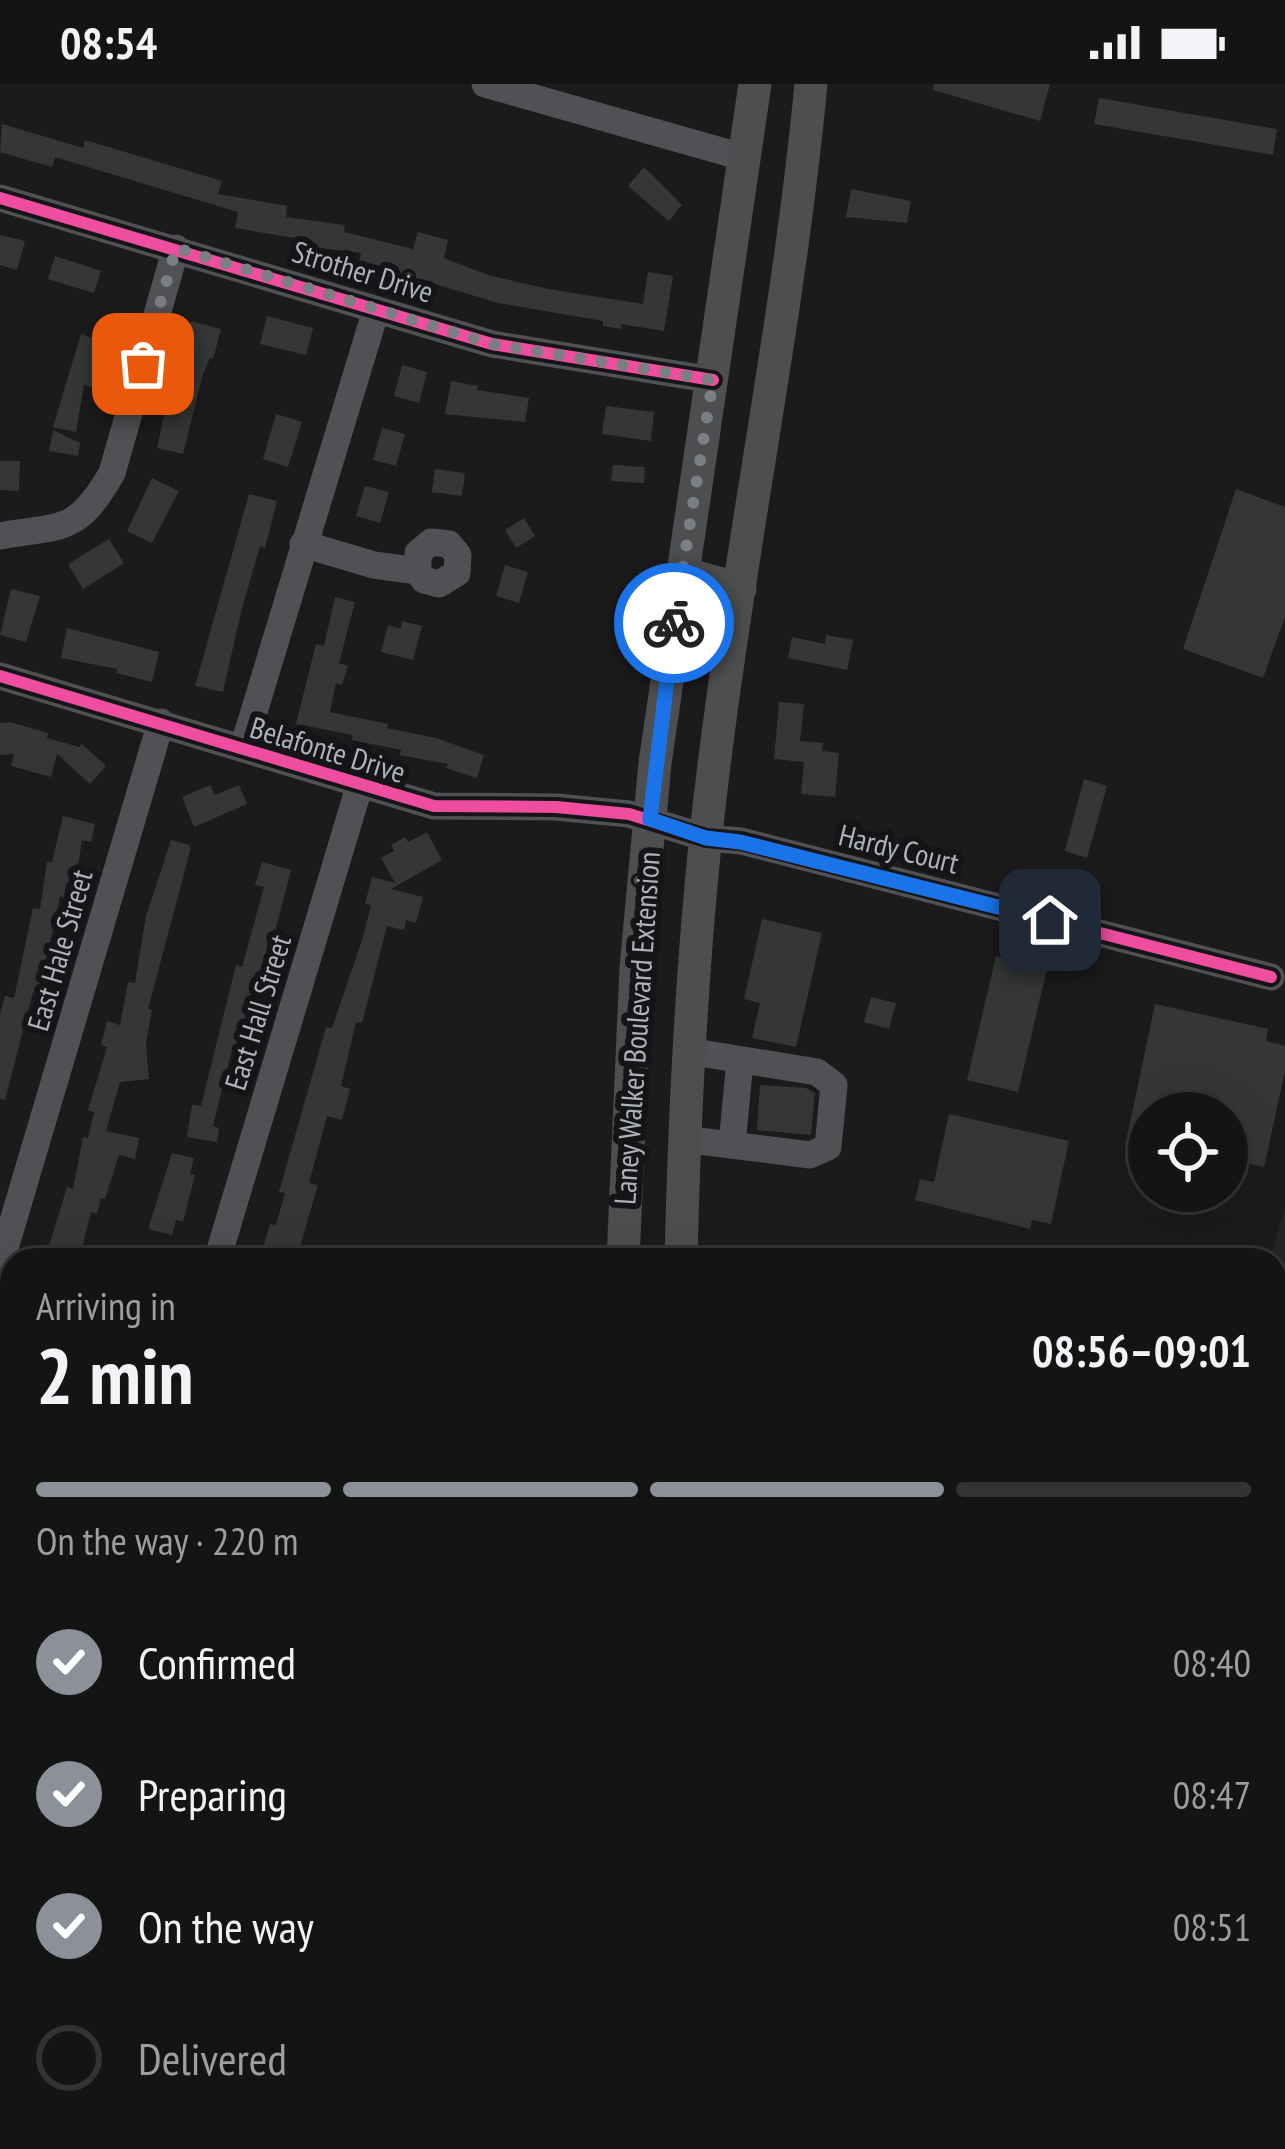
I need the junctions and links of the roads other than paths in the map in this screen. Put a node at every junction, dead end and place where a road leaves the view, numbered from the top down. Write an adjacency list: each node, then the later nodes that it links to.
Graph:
1 (485, 84): 4 (street)
2 (754, 90): 3 (main road); 4 (main road, Laney Walker Boulevard Extension)
3 (810, 93): 8 (main road, Laney Walker Boulevard Extension)
4 (746, 158): 7 (main road, Laney Walker Boulevard Extension)
5 (0, 198): 6 (street, Strother Drive)
6 (176, 248): 9 (street, Strother Drive); 11 (street)
7 (733, 253): 8 (main road); 10 (main road, Laney Walker Boulevard Extension)
8 (790, 263): 15 (main road, Laney Walker Boulevard Extension)
9 (376, 310): 10 (street, Strother Drive); 12 (street)
10 (713, 380): 14 (main road, Laney Walker Boulevard Extension)
11 (0, 536)
12 (303, 544): 13 (street); 18 (street)
13 (418, 571)
14 (681, 573): 15 (main road); 20 (main road, Laney Walker Boulevard Extension)
15 (740, 589): 21 (main road, Laney Walker Boulevard Extension)
16 (0, 676): 17 (street, Belafonte Drive)
17 (160, 722): 18 (street, Belafonte Drive); 29 (street, East Hale Street)
18 (243, 748): 19 (street, Belafonte Drive)
19 (360, 784): 20 (street, Belafonte Drive); 30 (street, East Hall Street)
20 (650, 819): 21 (street, Hardy Court); 25 (main road, Laney Walker Boulevard Extension)
21 (706, 838): 22 (street, Hardy Court); 23 (main road, Laney Walker Boulevard Extension)
22 (1271, 977)
23 (688, 1052): 24 (street); 26 (main road, Laney Walker Boulevard Extension)
24 (740, 1060): 28 (street); 28 (street)
25 (629, 1087): 26 (main road); 31 (main road, Laney Walker Boulevard Extension)
26 (686, 1090): 27 (main road, Laney Walker Boulevard Extension)
27 (683, 1139): 28 (street); 32 (main road, Laney Walker Boulevard Extension)
28 (732, 1145)
29 (5, 1248)
30 (221, 1248)
31 (622, 1248)
32 (681, 1248)

